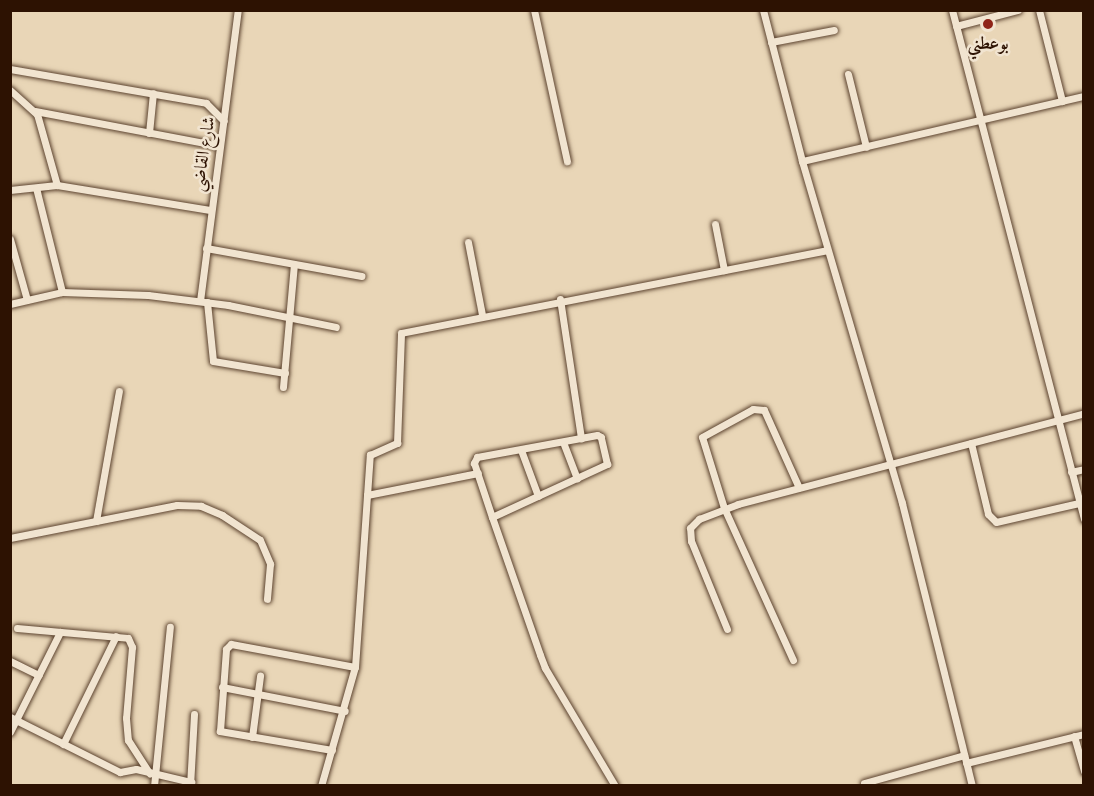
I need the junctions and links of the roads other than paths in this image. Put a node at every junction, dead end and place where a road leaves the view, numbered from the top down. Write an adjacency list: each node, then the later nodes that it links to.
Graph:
1 (238, 10): 17 (street, شارع القاضي)
2 (534, 10): 22 (street)
3 (763, 10): 9 (street)
4 (952, 10): 7 (street)
5 (1018, 10): 7 (street)
6 (1039, 10): 15 (street)
7 (956, 26): 18 (street)
8 (834, 30): 9 (street)
9 (771, 42): 23 (street)
10 (10, 69): 13 (street)
11 (848, 74): 21 (street)
12 (10, 90): 16 (street)
13 (153, 93): 17 (street); 19 (street)
14 (1083, 96): 15 (street)
15 (1062, 101): 18 (street)
16 (35, 111): 19 (street); 24 (street)
17 (224, 121): 20 (street, شارع القاضي)
18 (980, 122): 21 (street); 48 (street)
19 (149, 133): 20 (street)
20 (220, 146): 27 (street, شارع القاضي)
21 (866, 147): 23 (street)
22 (567, 161)
23 (802, 161): 32 (street)
24 (57, 185): 25 (street); 27 (street)
25 (36, 188): 26 (street); 36 (street)
26 (10, 190)
27 (210, 210): 31 (street, شارع القاضي)
28 (715, 225): 34 (street)
29 (10, 239): 38 (street)
30 (468, 242): 41 (street)
31 (206, 248): 33 (street); 39 (street, شارع القاضي)
32 (827, 250): 34 (street); 53 (street)
33 (294, 264): 35 (street); 42 (street)
34 (724, 270): 37 (street)
35 (361, 276)
36 (62, 292): 38 (street); 39 (street)
37 (560, 299): 41 (street); 49 (street)
38 (27, 300): 40 (street)
39 (203, 302): 42 (street); 44 (street, شارع القاضي)
40 (10, 304)
41 (482, 315): 59 (street)
42 (291, 320): 43 (street); 44 (street)
43 (336, 327)
44 (285, 373): 45 (street)
45 (283, 387)
46 (119, 391): 65 (street)
47 (1083, 413): 48 (street)
48 (1058, 420): 51 (street); 55 (street)
49 (581, 438): 50 (street); 57 (street)
50 (563, 442): 52 (street); 57 (street)
51 (971, 443): 53 (street); 61 (street)
52 (521, 450): 56 (street); 60 (street)
53 (891, 465): 58 (street); 89 (street)
54 (1083, 469): 55 (street)
55 (1071, 472): 61 (street)
56 (478, 473): 59 (street); 63 (street)
57 (577, 478): 60 (street)
58 (799, 488): 62 (street); 62 (street)
59 (367, 495): 75 (street)
60 (538, 496): 63 (street)
61 (1079, 503): 64 (street)
62 (724, 508): 70 (street); 73 (street)
63 (492, 517): 97 (street)
64 (1083, 519)
65 (96, 521): 66 (street); 67 (street)
66 (10, 538)
67 (267, 598)
68 (170, 627): 92 (street)
69 (17, 628): 71 (street)
70 (727, 629)
71 (60, 632): 72 (street); 76 (street)
72 (116, 636): 87 (street); 92 (street)
73 (793, 660)
74 (10, 661): 76 (street)
75 (355, 666): 78 (street); 80 (street)
76 (39, 675): 82 (street)
77 (260, 676): 79 (street)
78 (222, 687): 79 (street); 86 (street)
79 (258, 693): 80 (street); 86 (street)
80 (345, 711): 88 (street)
81 (195, 714): 94 (street)
82 (14, 718): 83 (street); 87 (street)
83 (10, 732)
84 (1083, 734): 85 (street)
85 (1074, 736): 90 (street); 91 (street)
86 (252, 737): 88 (street)
87 (63, 744): 92 (street)
88 (332, 750): 96 (street)
89 (964, 754): 90 (street); 93 (street)
90 (966, 764): 98 (street)
91 (1083, 772)
92 (152, 775): 94 (street); 95 (street)
93 (864, 783)
94 (190, 784)
95 (154, 786)
96 (321, 786)
97 (615, 786)
98 (972, 786)

